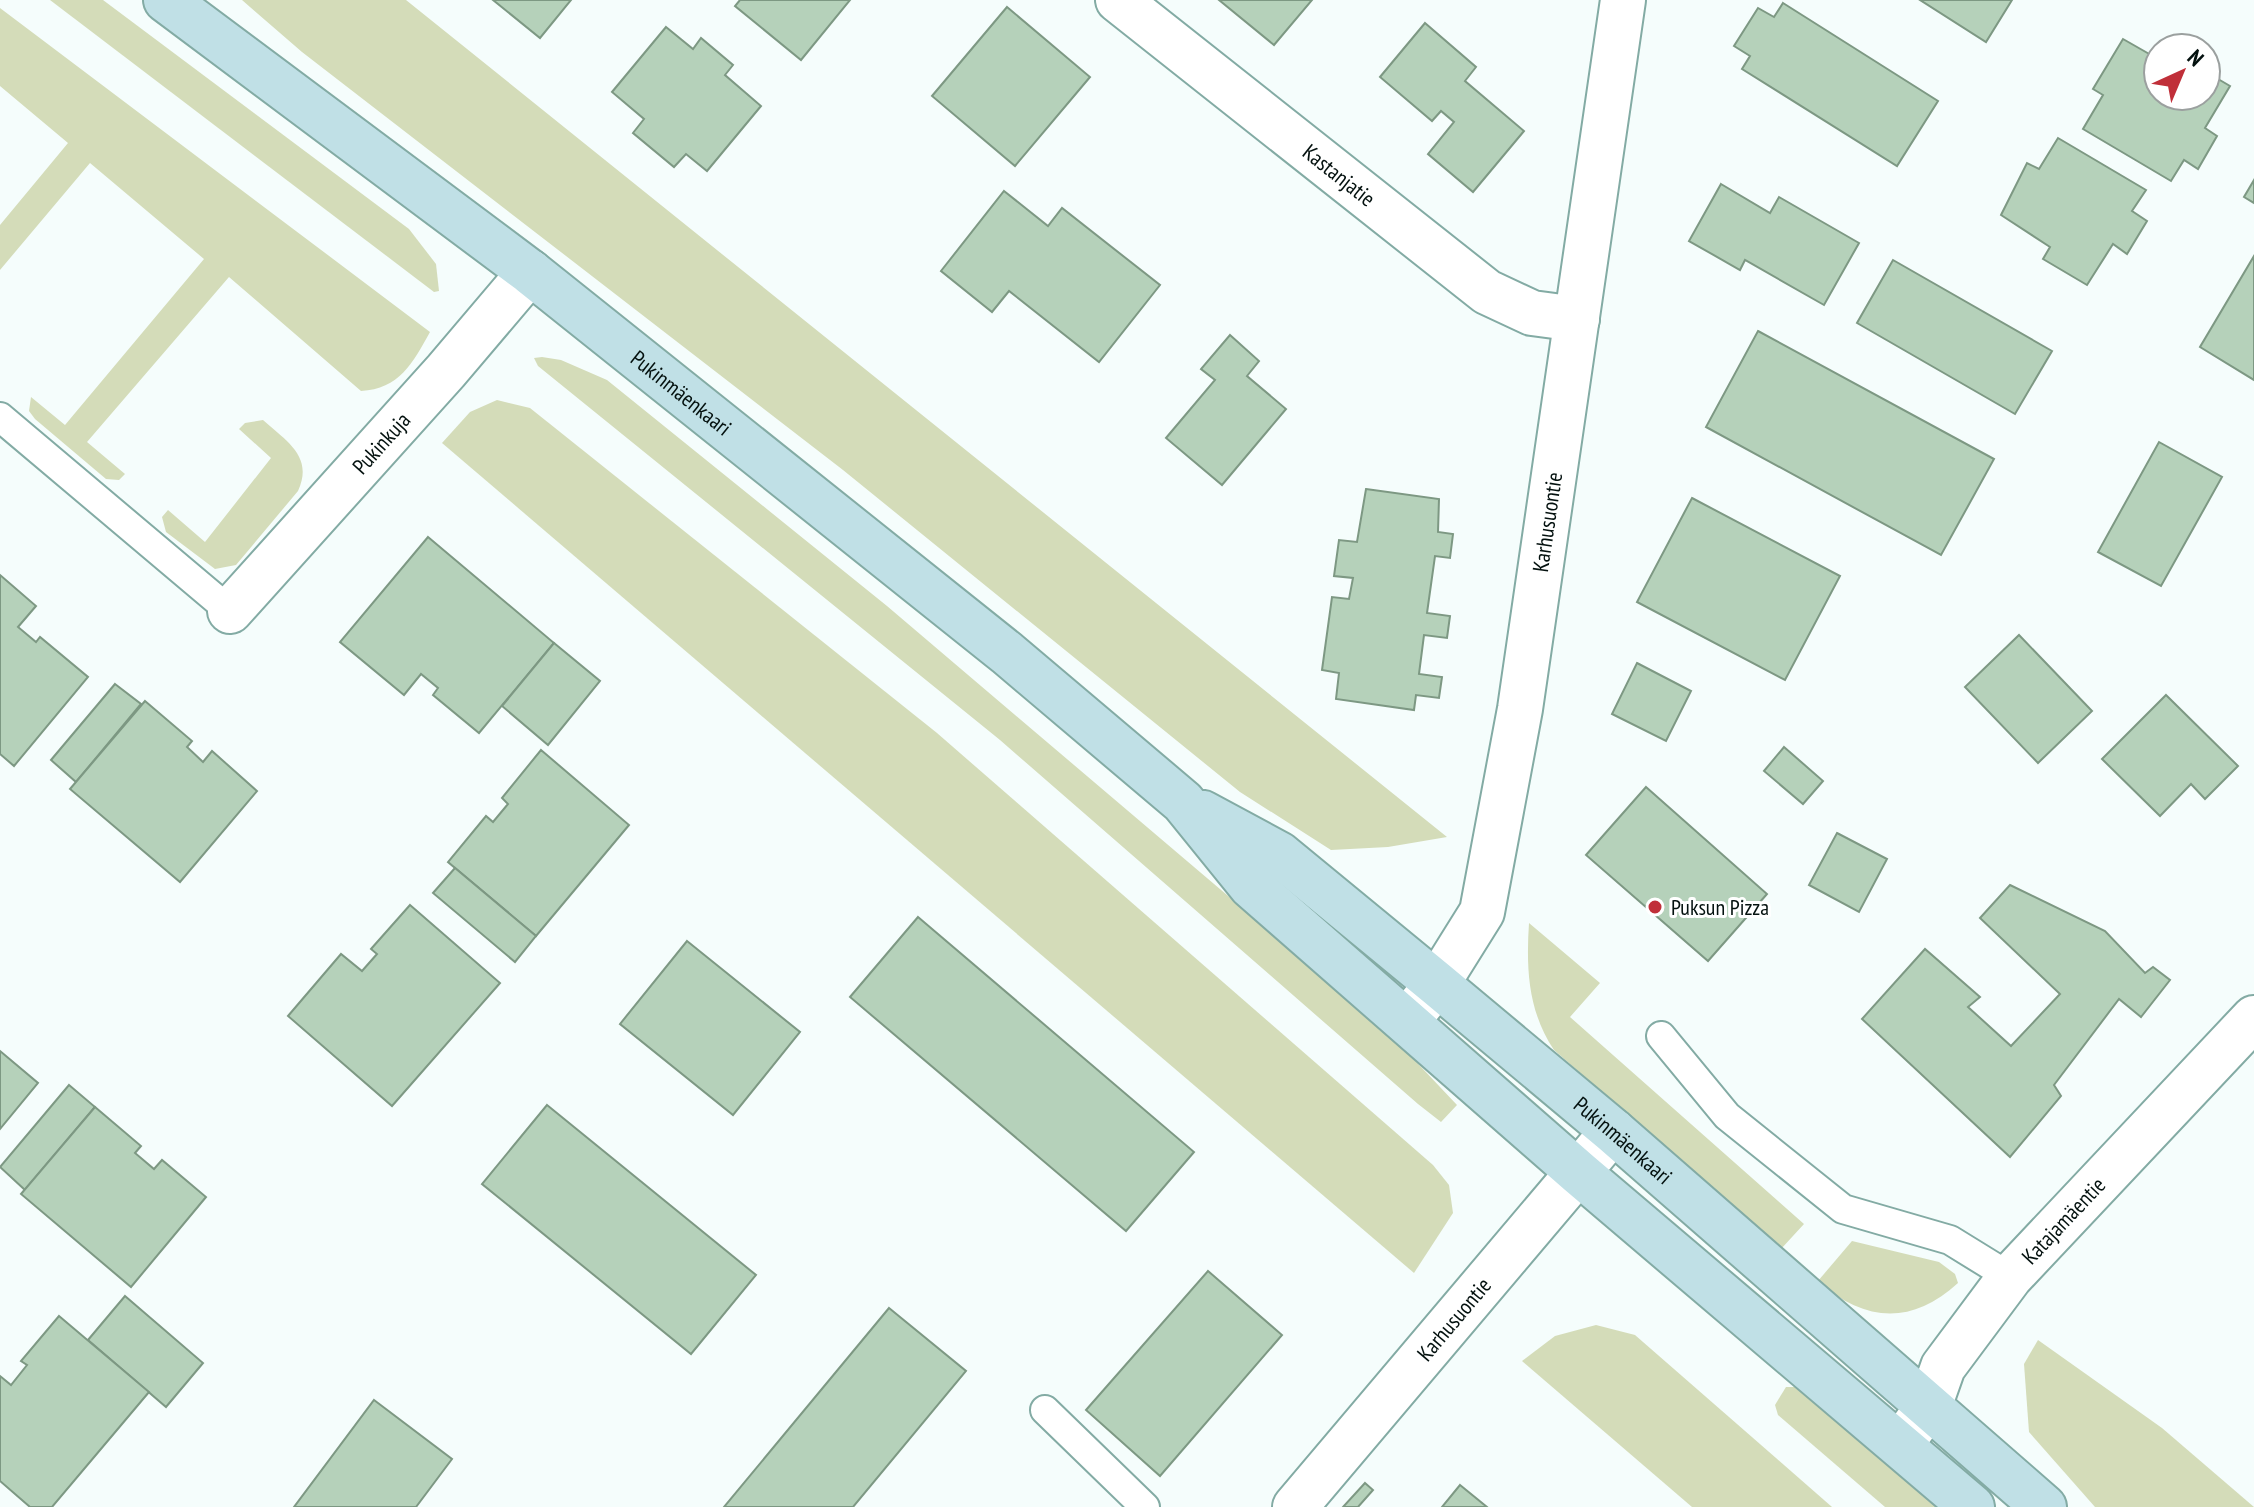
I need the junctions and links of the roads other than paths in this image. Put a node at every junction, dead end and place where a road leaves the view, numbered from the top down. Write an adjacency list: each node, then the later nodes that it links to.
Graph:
1 (166, 0): 4 (main road, Pukinmäenkaari)
2 (1118, 0): 5 (street, Kastanjatie)
3 (1623, 0): 5 (street, Karhusuontie)
4 (530, 272): 7 (street, Pukinkuja); 8 (main road, Pukinmäenkaari)
5 (1577, 319): 9 (street, Karhusuontie)
6 (0, 417): 7 (lane)
7 (230, 611)
8 (1183, 802): 9 (main road, Pukinmäenkaari); 11 (main road, Pukinmäenkaari)
9 (1437, 984): 11 (street, Karhusuontie); 13 (main road, Pukinmäenkaari)
10 (2254, 1018): 15 (street, Katajamäentie)
11 (1407, 1021): 14 (main road, Pukinmäenkaari)
12 (1661, 1036): 15 (lane)
13 (1613, 1131): 14 (street, Karhusuontie); 16 (main road, Pukinmäenkaari)
14 (1579, 1173): 18 (main road, Pukinmäenkaari); 20 (street, Karhusuontie)
15 (2010, 1277): 16 (street, Katajamäentie)
16 (1930, 1404): 18 (street, Katajamäentie); 22 (main road, Pukinmäenkaari)
17 (1045, 1410): 19 (lane)
18 (1900, 1445): 21 (main road, Pukinmäenkaari)
19 (1145, 1507)
20 (1295, 1507)
21 (1972, 1507)
22 (2044, 1507)

